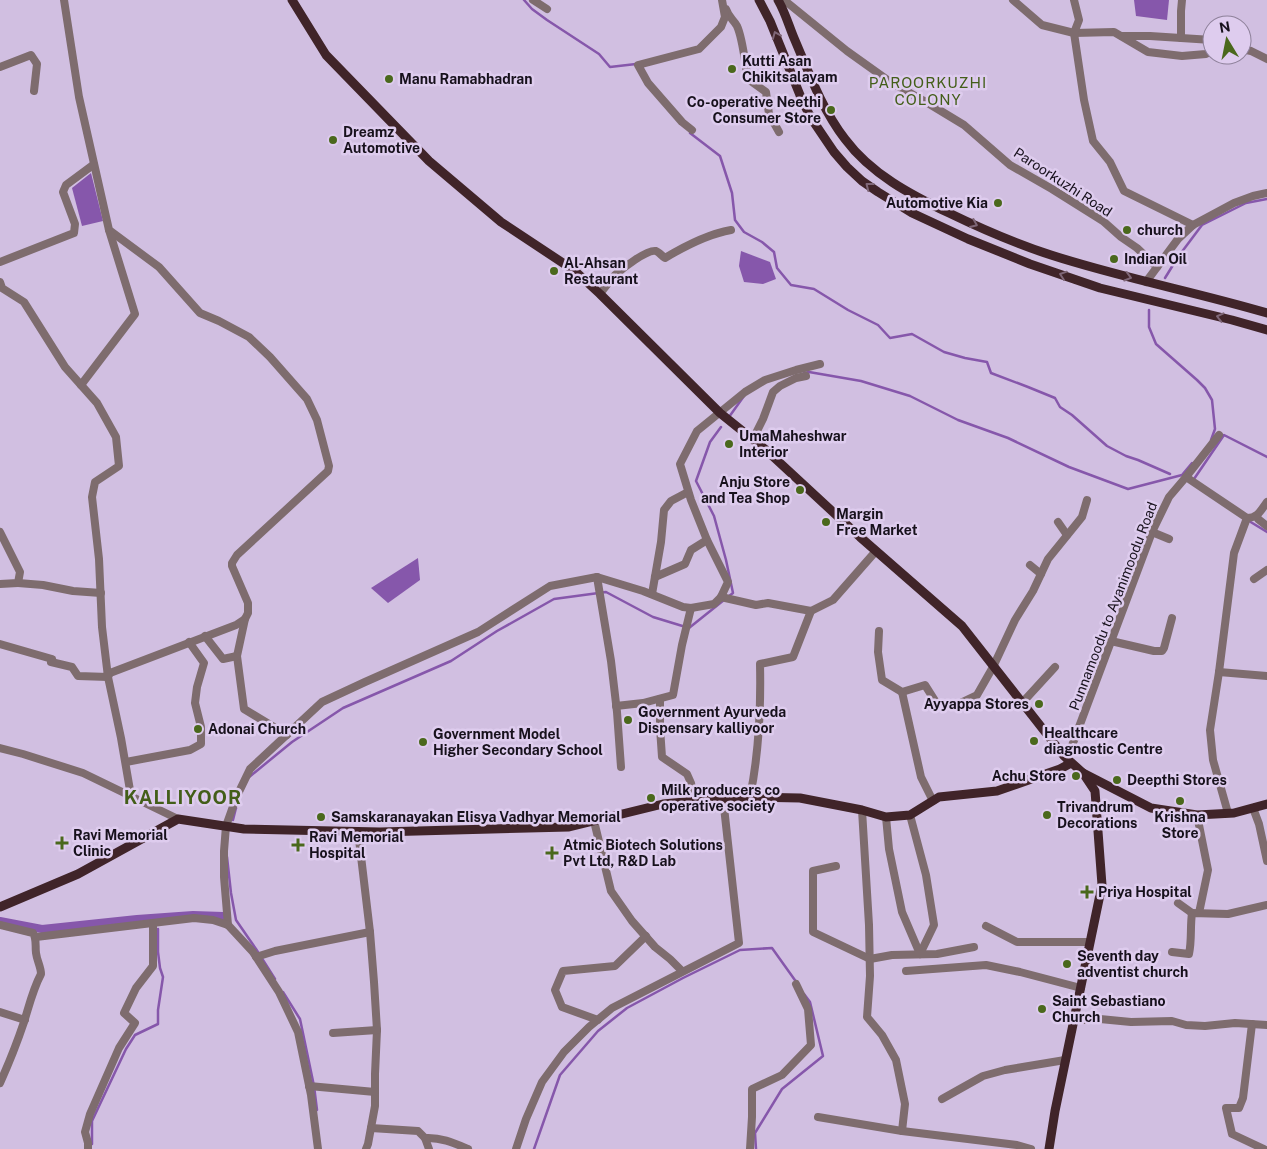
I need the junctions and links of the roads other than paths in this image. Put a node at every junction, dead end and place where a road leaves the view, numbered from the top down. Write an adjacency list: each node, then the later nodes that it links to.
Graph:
1 (64, 0): 23 (street)
2 (292, 0): 32 (main road)
3 (533, 0): 11 (street)
4 (723, 0): 21 (street); 22 (street)
5 (759, 0): 34 (main road, one-way to 5)
6 (778, 0): 31 (main road, one-way to 31)
7 (784, 0): 29 (street, Paroorkuzhi Road)
8 (1013, 0): 12 (street)
9 (1074, 0): 12 (street)
10 (1182, 0): 14 (street)
11 (547, 9)
12 (1074, 34): 13 (street); 25 (street)
13 (1122, 36): 14 (street); 17 (street)
14 (1182, 38): 15 (street)
15 (1202, 39)
16 (1252, 52): 18 (street)
17 (1202, 54)
18 (1267, 59)
19 (0, 67): 20 (street)
20 (34, 90)
21 (692, 130)
22 (779, 132)
23 (94, 165): 26 (street); 28 (street)
24 (1267, 193): 25 (street)
25 (1193, 225): 29 (street)
26 (109, 230): 37 (street); 69 (street)
27 (732, 230): 32 (street)
28 (0, 262)
29 (1157, 267): 31 (street)
30 (0, 282): 37 (street)
31 (1146, 282): 33 (main road)
32 (600, 294): 38 (main road)
33 (1267, 313)
34 (1267, 330)
35 (820, 364): 38 (street)
36 (806, 376): 40 (street)
37 (81, 385): 63 (street)
38 (720, 413): 40 (main road); 42 (street)
39 (1219, 435): 41 (street, Punnamoodu to Ayanimoodu Road)
40 (753, 439): 54 (main road)
41 (1186, 477): 46 (street); 50 (street, Punnamoodu to Ayanimoodu Road)
42 (688, 492): 53 (street); 59 (street)
43 (1087, 500): 51 (street)
44 (1267, 502): 45 (street)
45 (1258, 516): 46 (street); 48 (street)
46 (1246, 520): 78 (street)
47 (1058, 522): 51 (street)
48 (1267, 526)
49 (0, 532): 61 (street)
50 (1152, 532): 52 (street); 72 (street, Punnamoodu to Ayanimoodu Road)
51 (1067, 535): 57 (street)
52 (1169, 539)
53 (707, 540): 59 (street); 65 (street)
54 (876, 551): 67 (street); 76 (main road)
55 (1030, 565): 57 (street)
56 (1267, 570): 60 (street)
57 (1041, 574): 76 (street)
58 (598, 577): 64 (street); 84 (street); 85 (street)
59 (655, 577): 64 (street)
60 (1254, 579)
61 (18, 583): 62 (street); 63 (street)
62 (0, 584)
63 (101, 593): 80 (street)
64 (652, 594): 66 (street)
65 (722, 597): 66 (street); 67 (street)
66 (690, 608): 82 (street)
67 (811, 611): 92 (street)
68 (1172, 618): 72 (street)
69 (245, 619): 71 (street); 75 (street)
70 (879, 631): 81 (street)
71 (205, 636): 73 (street); 75 (street)
72 (1111, 641): 87 (street, Punnamoodu to Ayanimoodu Road)
73 (189, 642): 80 (street); 88 (street)
74 (0, 644): 80 (street)
75 (237, 656): 85 (street)
76 (993, 666): 81 (street); 83 (main road)
77 (1055, 667): 83 (street)
78 (1219, 672): 79 (street); 99 (street)
79 (1267, 676)
80 (108, 677): 88 (street)
81 (902, 692): 95 (street)
82 (660, 699): 84 (street); 94 (street)
83 (1022, 703): 87 (main road)
84 (616, 706): 89 (street)
85 (287, 735): 105 (street)
86 (0, 748): 91 (street)
87 (1069, 761): 90 (main road); 95 (main road)
88 (126, 762): 91 (street)
89 (621, 768)
90 (1083, 773): 101 (main road); 120 (main road)
91 (131, 796): 103 (street)
92 (750, 797): 93 (main road); 98 (main road)
93 (723, 798): 94 (main road); 126 (street)
94 (694, 801): 104 (main road)
95 (933, 801): 100 (main road)
96 (1267, 804): 97 (main road)
97 (1252, 808): 99 (main road); 107 (street)
98 (862, 810): 102 (main road); 125 (street)
99 (1228, 813): 101 (main road)
100 (910, 815): 102 (main road); 123 (street)
101 (1197, 815): 112 (street)
102 (886, 817): 123 (street)
103 (178, 819): 105 (main road); 111 (main road)
104 (594, 821): 106 (main road); 118 (street)
105 (226, 826): 106 (main road); 115 (street)
106 (358, 831): 117 (street)
107 (1267, 861)
108 (836, 866): 125 (street)
109 (1178, 903): 112 (street)
110 (1267, 905): 112 (street)
111 (0, 907)
112 (1196, 913): 122 (street)
113 (153, 923): 115 (street); 119 (street); 147 (street)
114 (0, 925): 119 (street)
115 (228, 925): 124 (street)
116 (986, 926): 120 (street)
117 (370, 932): 124 (street); 136 (street)
118 (646, 936): 126 (street); 133 (street)
119 (36, 937): 132 (street)
120 (1090, 942): 129 (main road)
121 (974, 947): 123 (street)
122 (1172, 952)
123 (920, 954): 125 (street)
124 (256, 957): 140 (street)
125 (870, 959): 145 (street)
126 (682, 971): 133 (street)
127 (906, 971): 129 (street)
128 (796, 984): 153 (street)
129 (1080, 988): 131 (main road)
130 (0, 1012): 132 (street)
131 (1074, 1019): 134 (street); 138 (main road)
132 (25, 1020): 139 (street)
133 (598, 1020): 152 (street)
134 (1252, 1024): 135 (street); 156 (street)
135 (1267, 1024)
136 (377, 1030): 137 (street); 141 (street)
137 (333, 1033)
138 (1065, 1060): 142 (street); 155 (main road)
139 (0, 1083)
140 (310, 1086): 141 (street); 148 (street)
141 (375, 1092): 144 (street)
142 (942, 1099)
143 (818, 1117): 145 (street)
144 (371, 1128): 146 (street); 149 (street)
145 (902, 1131): 154 (street)
146 (426, 1138): 150 (street); 151 (street)
147 (88, 1149)
148 (318, 1149)
149 (366, 1149)
150 (429, 1149)
151 (468, 1149)
152 (516, 1149)
153 (750, 1149)
154 (1031, 1149)
155 (1049, 1149)
156 (1264, 1149)

